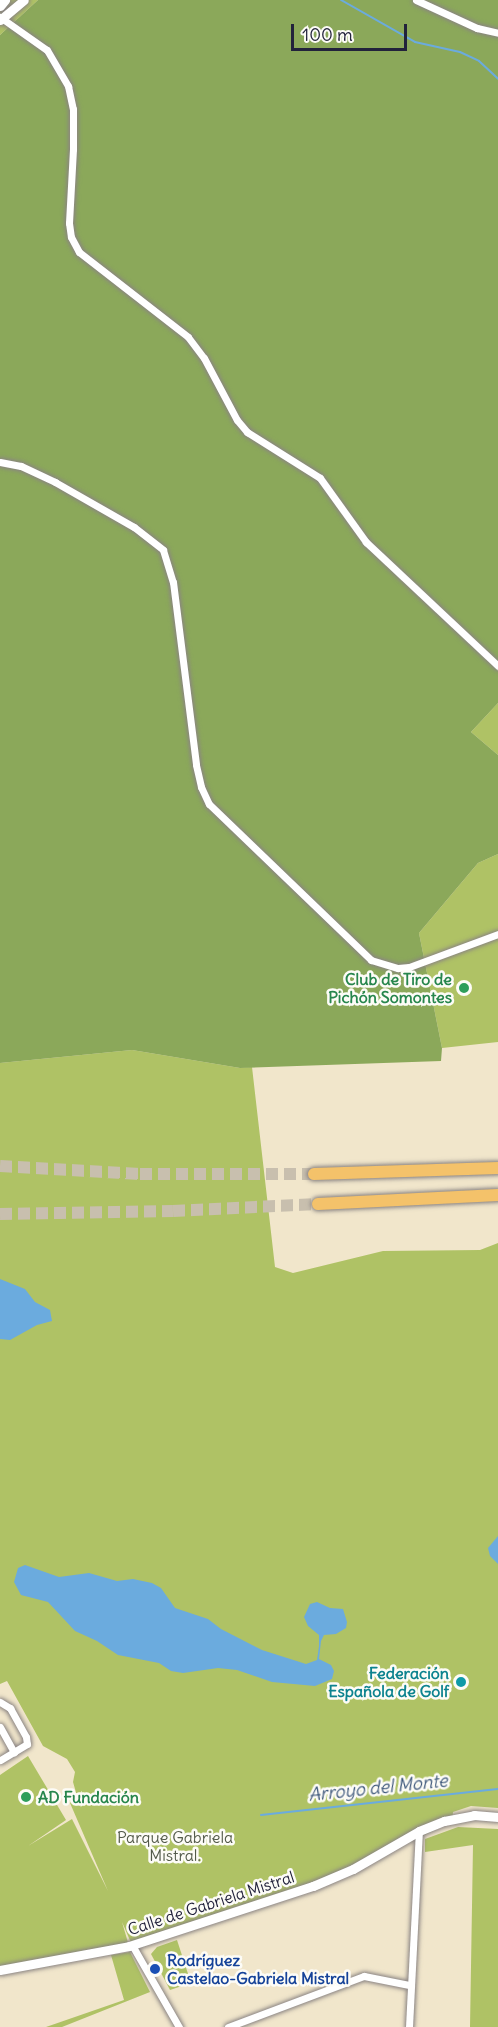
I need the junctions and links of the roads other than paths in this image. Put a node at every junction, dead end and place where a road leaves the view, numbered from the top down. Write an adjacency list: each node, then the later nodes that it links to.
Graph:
1 (5, 0): 4 (street)
2 (24, 0): 5 (street)
3 (416, 0): 6 (street)
4 (0, 6)
5 (1, 18): 8 (street)
6 (498, 33)
7 (0, 462): 9 (street)
8 (498, 666)
9 (498, 934)
10 (498, 1168): 11 (highway)
11 (314, 1174)
12 (498, 1195): 13 (highway)
13 (318, 1204)
14 (0, 1702): 16 (street)
15 (0, 1727): 16 (street)
16 (14, 1752): 17 (street)
17 (0, 1760)
18 (498, 1817): 19 (street, Calle de Gabriela Mistral)
19 (419, 1831): 20 (street, Calle de Gabriela Mistral); 22 (street)
20 (132, 1945): 21 (street, Calle de Gabriela Mistral); 23 (street)
21 (0, 1970)
22 (409, 1985): 24 (street); 25 (street)
23 (179, 2027)
24 (228, 2027)
25 (408, 2027)

